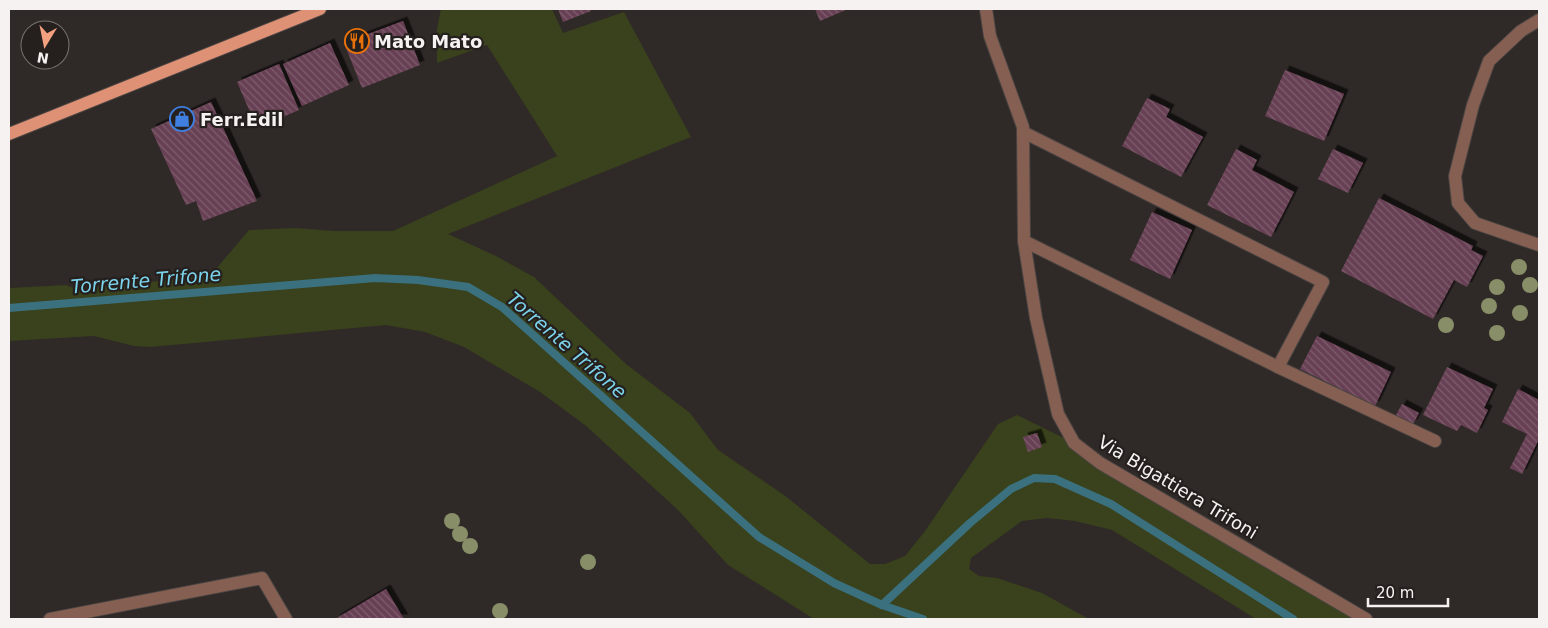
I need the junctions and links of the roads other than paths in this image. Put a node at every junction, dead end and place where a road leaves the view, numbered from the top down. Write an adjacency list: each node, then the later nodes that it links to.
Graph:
1 (320, 9): 5 (main road)
2 (986, 9): 4 (street, Via Bigattiera Trifoni)
3 (1539, 20): 7 (street)
4 (1023, 132): 6 (street, Via Bigattiera Trifoni); 8 (street)
5 (9, 134)
6 (1024, 241): 8 (street); 12 (street, Via Bigattiera Trifoni)
7 (1539, 245)
8 (1278, 367): 9 (street)
9 (1435, 441)
10 (50, 619): 11 (street)
11 (286, 619)
12 (1366, 619)

